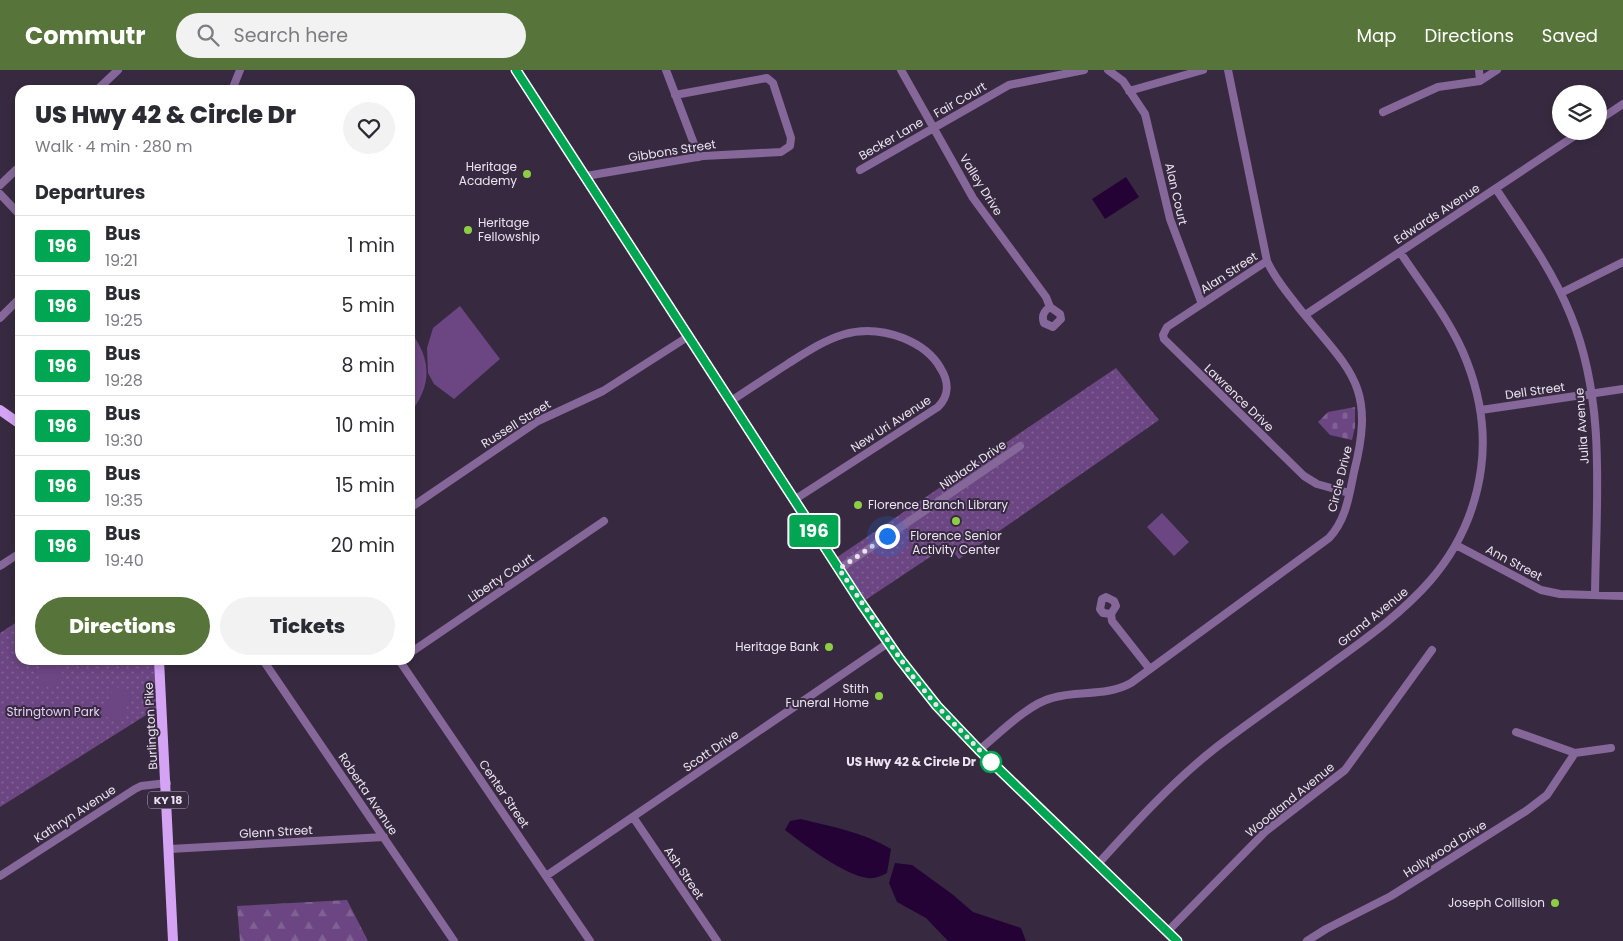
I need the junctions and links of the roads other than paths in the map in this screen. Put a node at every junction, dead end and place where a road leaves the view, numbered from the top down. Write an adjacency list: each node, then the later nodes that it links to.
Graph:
1 (118, 70): 13 (street)
2 (240, 70): 14 (street)
3 (516, 70): 25 (main road)
4 (666, 70): 16 (street)
5 (901, 70): 20 (street, Valley Drive)
6 (1084, 70): 20 (street, Fair Court)
7 (1108, 70): 15 (street)
8 (1203, 70): 15 (street)
9 (1228, 70): 31 (street, Circle Drive)
10 (1479, 70): 12 (street)
11 (1497, 70): 12 (street)
12 (1480, 81): 18 (street)
13 (102, 85)
14 (234, 85)
15 (1129, 91): 35 (street, Alan Court)
16 (675, 95): 22 (street); 22 (street, Gibbons Street)
17 (1623, 104): 19 (street)
18 (1382, 112)
19 (1607, 115)
20 (934, 128): 23 (street, Becker Lane); 36 (street, Valley Drive)
21 (1569, 140): 27 (street, Edwards Avenue)
22 (699, 157): 25 (street, Gibbons Street)
23 (860, 170)
24 (15, 171): 26 (street)
25 (586, 176): 39 (main road)
26 (0, 185)
27 (1496, 189): 30 (street, Edwards Avenue); 33 (street, Julia Avenue)
28 (0, 194): 29 (street)
29 (15, 210)
30 (1400, 252): 37 (street, Edwards Avenue); 44 (street, Grand Avenue)
31 (1267, 261): 35 (street, Alan Street); 37 (street, Circle Drive)
32 (1623, 262): 33 (street)
33 (1561, 293): 41 (street, Julia Avenue)
34 (15, 303): 38 (street)
35 (1202, 304): 47 (street, Lawrence Drive)
36 (1050, 307)
37 (1305, 315): 47 (street, Circle Drive)
38 (0, 318)
39 (689, 336): 42 (main road); 49 (street, Russell Street)
40 (1623, 389): 41 (street, Dell Street)
41 (1592, 394): 44 (street, Dell Street); 55 (street, Julia Avenue)
42 (731, 401): 48 (main road); 48 (street, New Uri Avenue)
43 (0, 410): 45 (main road)
44 (1480, 410): 51 (street, Grand Avenue)
45 (15, 420)
46 (1020, 446): 54 (street, Niblack Drive)
47 (1349, 493): 64 (street, Circle Drive)
48 (794, 500): 54 (main road)
49 (415, 505)
50 (604, 522): 59 (street, Liberty Court)
51 (1456, 545): 55 (street, Ann Street); 73 (street, Grand Avenue)
52 (15, 556): 53 (street)
53 (0, 566)
54 (839, 569): 58 (main road)
55 (1596, 595): 56 (street, Ann Street)
56 (1623, 596)
57 (1110, 614): 64 (street)
58 (888, 643): 67 (main road); 70 (street, Scott Drive)
59 (415, 650)
60 (1432, 650): 76 (street, Woodland Avenue)
61 (159, 665): 69 (main road, Burlington Pike / KY 18)
62 (266, 665): 71 (street, Roberta Avenue)
63 (402, 665): 75 (street, Center Street)
64 (1149, 668): 67 (street, Circle Drive)
65 (1516, 732): 68 (street)
66 (1611, 748): 68 (street)
67 (979, 750): 73 (main road)
68 (1575, 753): 82 (street, Hollywood Drive)
69 (167, 783): 72 (main road, Burlington Pike / KY 18); 74 (street, Kathryn Avenue)
70 (633, 817): 75 (street, Scott Drive); 80 (street, Ash Street)
71 (384, 837): 72 (street, Glenn Street); 78 (street, Roberta Avenue)
72 (170, 849): 77 (main road, Burlington Pike / KY 18)
73 (1097, 865): 76 (main road)
74 (0, 876)
75 (546, 876): 79 (street, Center Street)
76 (1167, 932): 81 (main road)
77 (173, 941)
78 (454, 941)
79 (590, 941)
80 (717, 941)
81 (1177, 941)
82 (1307, 941)

